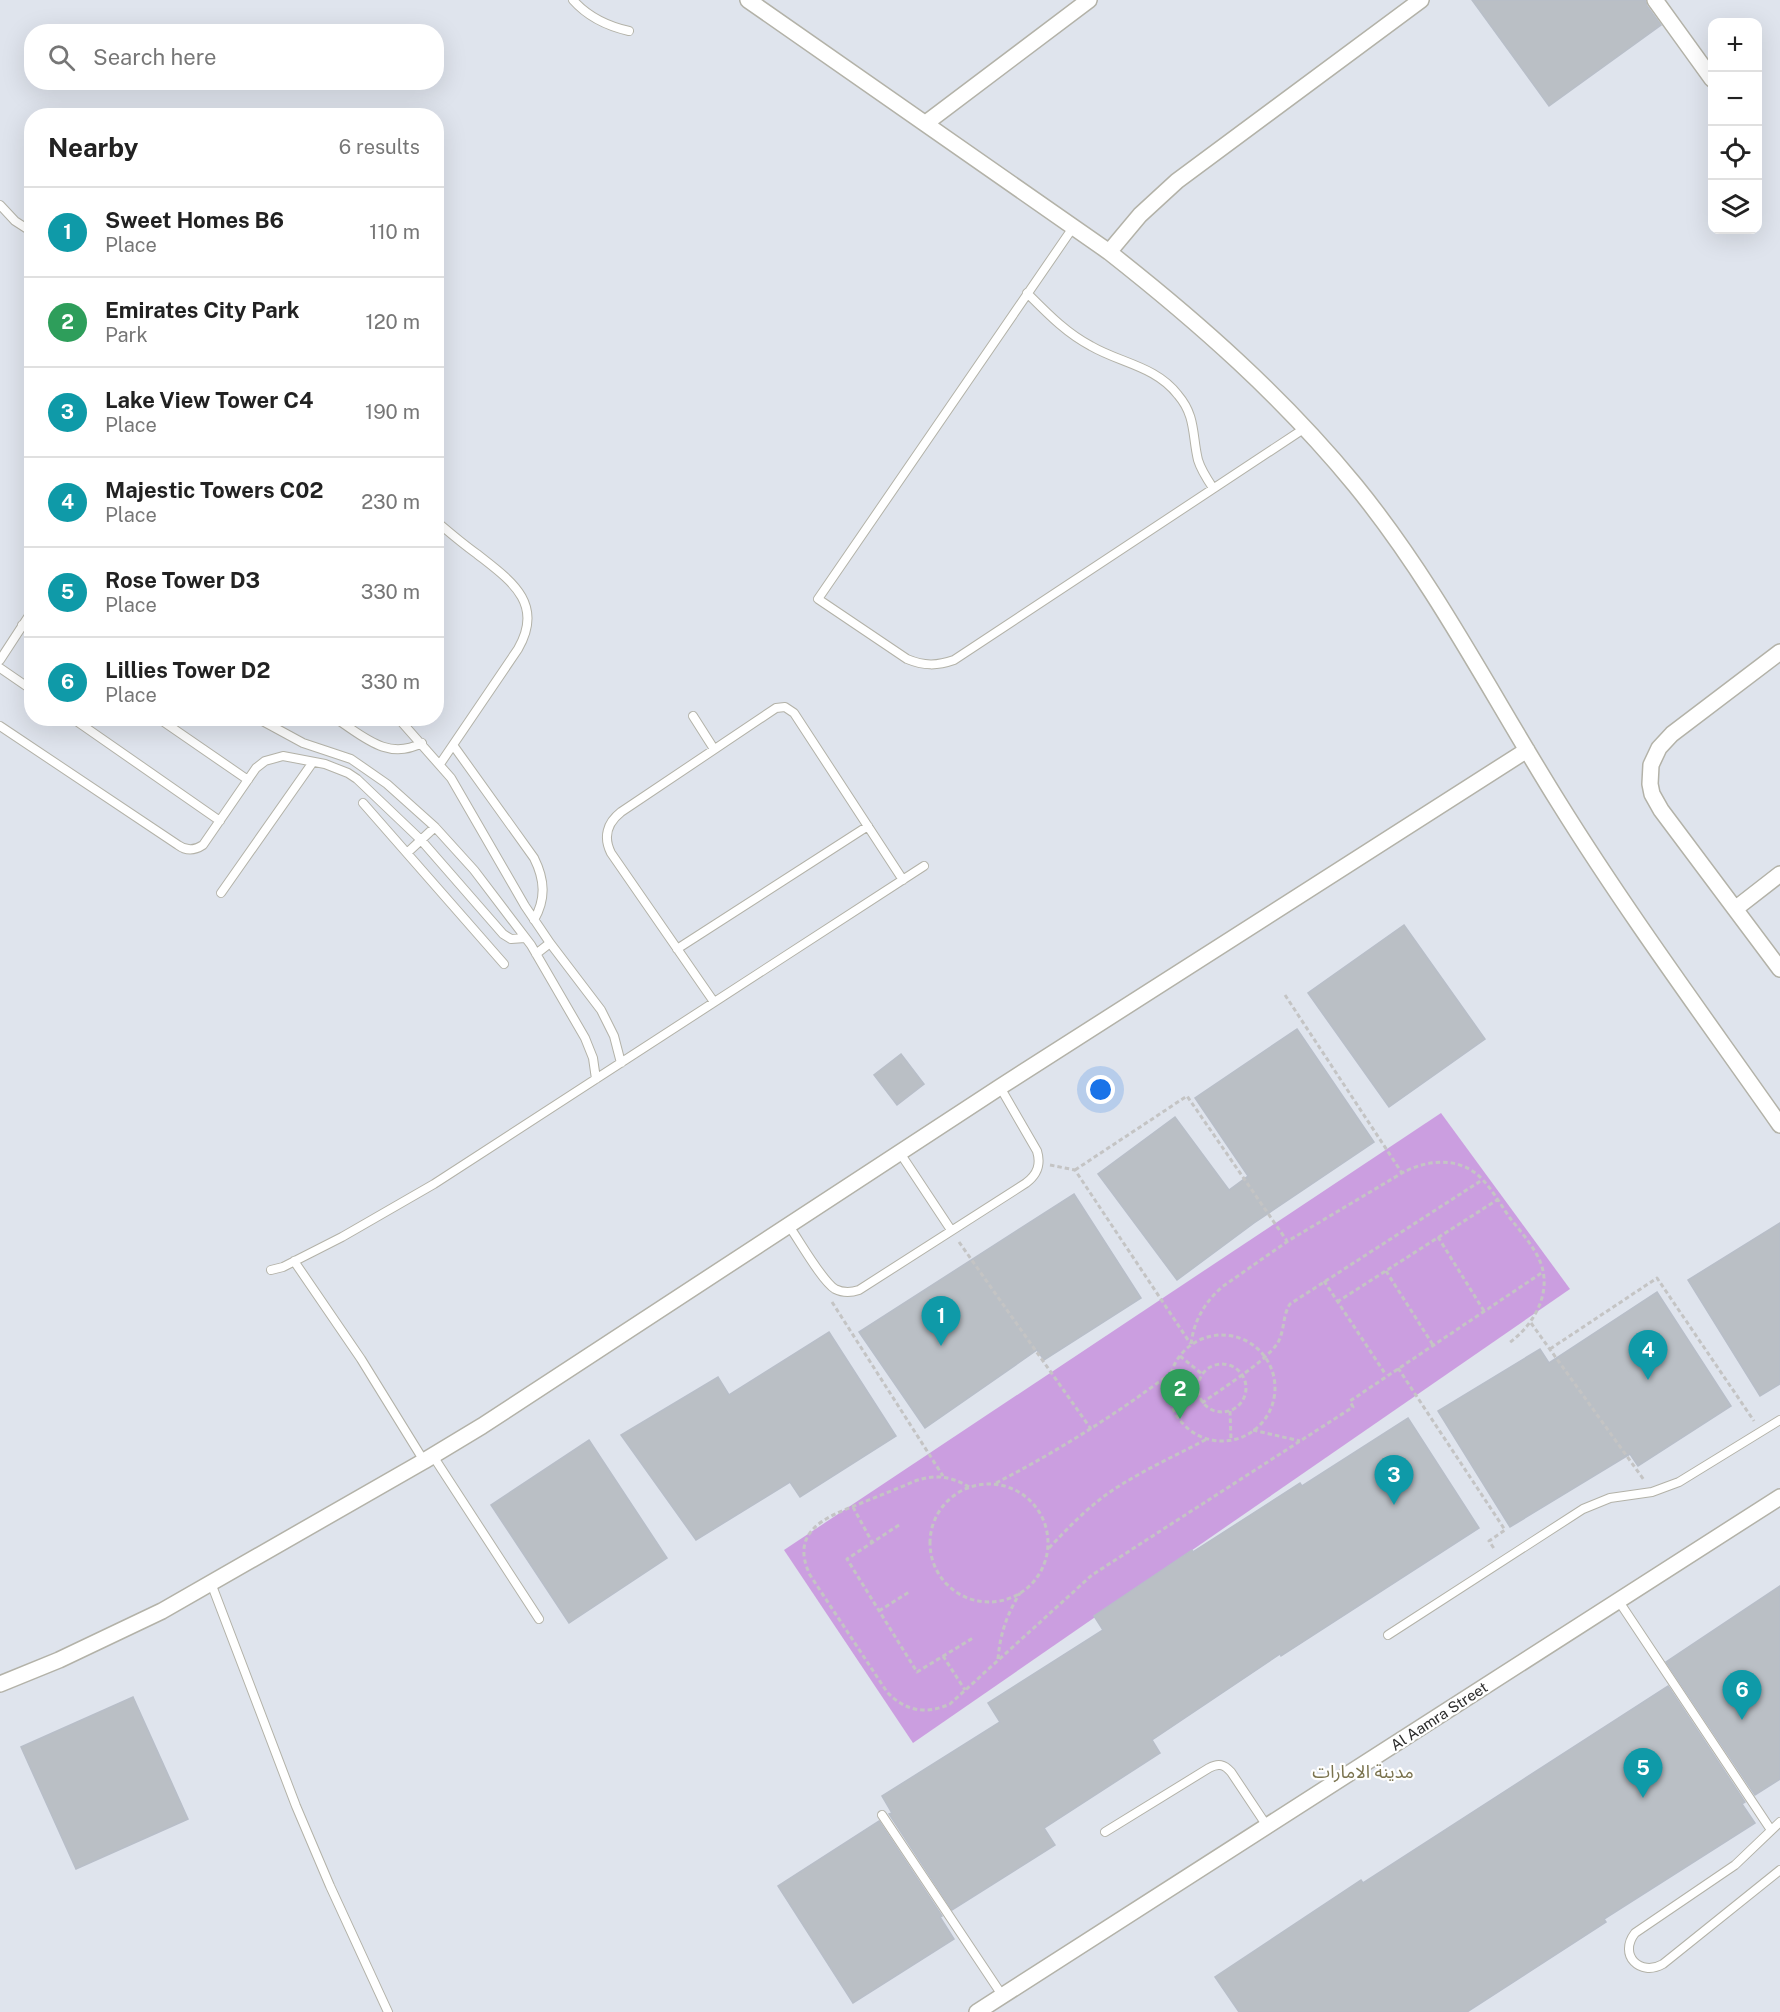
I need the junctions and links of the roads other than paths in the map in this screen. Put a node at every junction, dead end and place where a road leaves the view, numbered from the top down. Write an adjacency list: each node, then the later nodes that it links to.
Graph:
1 (573, 0): 6 (lane)
2 (748, 0): 8 (street)
3 (1089, 0): 8 (street)
4 (1421, 0): 12 (street)
5 (1655, 0): 7 (street)
6 (629, 31)
7 (1708, 72)
8 (926, 123): 10 (street)
9 (0, 205): 11 (lane)
10 (1074, 226): 12 (street); 13 (lane)
11 (24, 227)
12 (1109, 252): 14 (street)
13 (1027, 293): 15 (lane); 15 (lane)
14 (1305, 428): 15 (lane); 33 (street)
15 (1213, 488)
16 (444, 528): 31 (lane)
17 (24, 622): 18 (lane)
18 (22, 625): 20 (lane)
19 (1780, 652): 49 (street)
20 (0, 660)
21 (0, 668): 22 (lane)
22 (24, 684)
23 (693, 716): 32 (lane)
24 (0, 726): 38 (lane)
25 (83, 726): 38 (lane)
26 (170, 726): 36 (lane)
27 (272, 726): 40 (lane)
28 (347, 726): 30 (lane)
29 (406, 726): 30 (lane)
30 (422, 743): 35 (lane)
31 (453, 745): 35 (lane); 50 (lane)
32 (714, 749): 39 (lane); 53 (lane)
33 (1527, 750): 60 (street); 61 (street)
34 (313, 762): 36 (lane); 41 (lane); 47 (lane)
35 (440, 764): 50 (lane)
36 (248, 780): 38 (lane)
37 (363, 803): 42 (lane)
38 (220, 821)
39 (868, 826): 45 (lane); 53 (lane)
40 (435, 827): 41 (lane); 46 (lane)
41 (421, 840): 42 (lane); 48 (lane)
42 (407, 853): 55 (lane)
43 (924, 866): 45 (lane)
44 (1780, 874): 49 (street)
45 (903, 880): 57 (lane)
46 (489, 891): 48 (lane); 51 (lane)
47 (222, 893)
48 (476, 902): 51 (lane)
49 (1735, 909): 56 (street)
50 (534, 920): 52 (lane)
51 (525, 938): 54 (lane)
52 (550, 943): 54 (lane); 58 (lane)
53 (677, 949): 57 (lane)
54 (536, 954): 59 (lane)
55 (504, 964)
56 (1780, 969)
57 (714, 1002): 58 (lane)
58 (621, 1063): 59 (lane)
59 (596, 1079): 65 (lane)
60 (1000, 1087): 62 (street); 64 (lane)
61 (1780, 1125)
62 (900, 1153): 63 (street); 64 (lane)
63 (789, 1226): 64 (lane); 68 (street)
64 (951, 1230)
65 (294, 1261): 66 (lane); 68 (lane)
66 (271, 1270)
67 (1780, 1420): 73 (lane)
68 (429, 1459): 70 (street); 72 (lane)
69 (1778, 1501): 71 (street, Al Aamra Street)
70 (211, 1583): 74 (street); 82 (lane)
71 (1618, 1600): 77 (street, Al Aamra Street); 78 (lane)
72 (539, 1619)
73 (1388, 1635)
74 (0, 1684)
75 (882, 1815): 81 (lane)
76 (1780, 1822): 78 (lane)
77 (1267, 1826): 79 (lane); 81 (street, Al Aamra Street)
78 (1771, 1830): 80 (lane)
79 (1105, 1832)
80 (1780, 1870)
81 (1002, 1995): 83 (street, Al Aamra Street)
82 (388, 2012)
83 (977, 2012)

